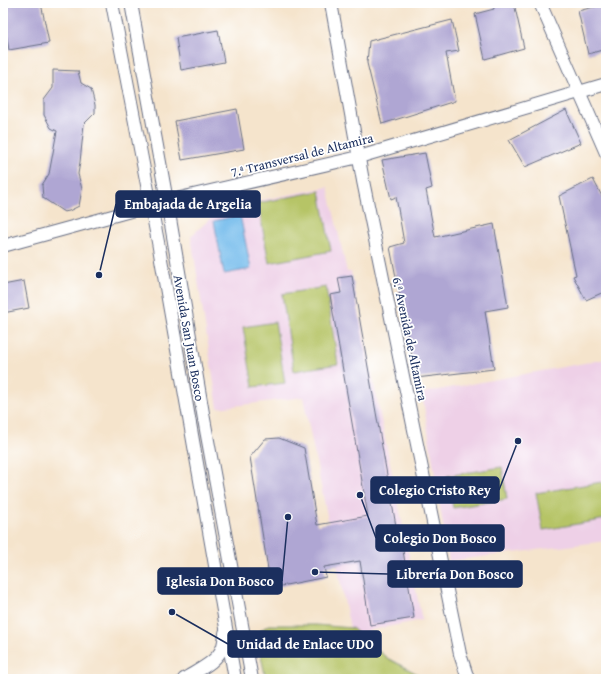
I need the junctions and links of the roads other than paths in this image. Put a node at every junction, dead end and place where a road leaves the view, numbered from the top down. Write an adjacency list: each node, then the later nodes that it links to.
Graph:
1 (112, 3): 10 (street, Avenida San Juan Bosco)
2 (131, 3): 9 (street, Avenida San Juan Bosco)
3 (331, 3): 8 (street, 6.ª Avenida de Altamira)
4 (540, 3): 6 (street)
5 (606, 84): 6 (street, 7.ª Transversal de Altamira)
6 (580, 92): 7 (street); 8 (street, 7.ª Transversal de Altamira)
7 (606, 153)
8 (359, 157): 9 (street, 7.ª Transversal de Altamira); 16 (street, 6.ª Avenida de Altamira)
9 (167, 201): 10 (street, 7.ª Transversal de Altamira); 15 (street, Avenida San Juan Bosco)
10 (151, 206): 11 (street, 7.ª Transversal de Altamira); 12 (street, Avenida San Juan Bosco)
11 (3, 246)
12 (226, 625): 13 (street); 14 (street, Avenida San Juan Bosco)
13 (184, 679)
14 (235, 679)
15 (252, 679)
16 (468, 679)

